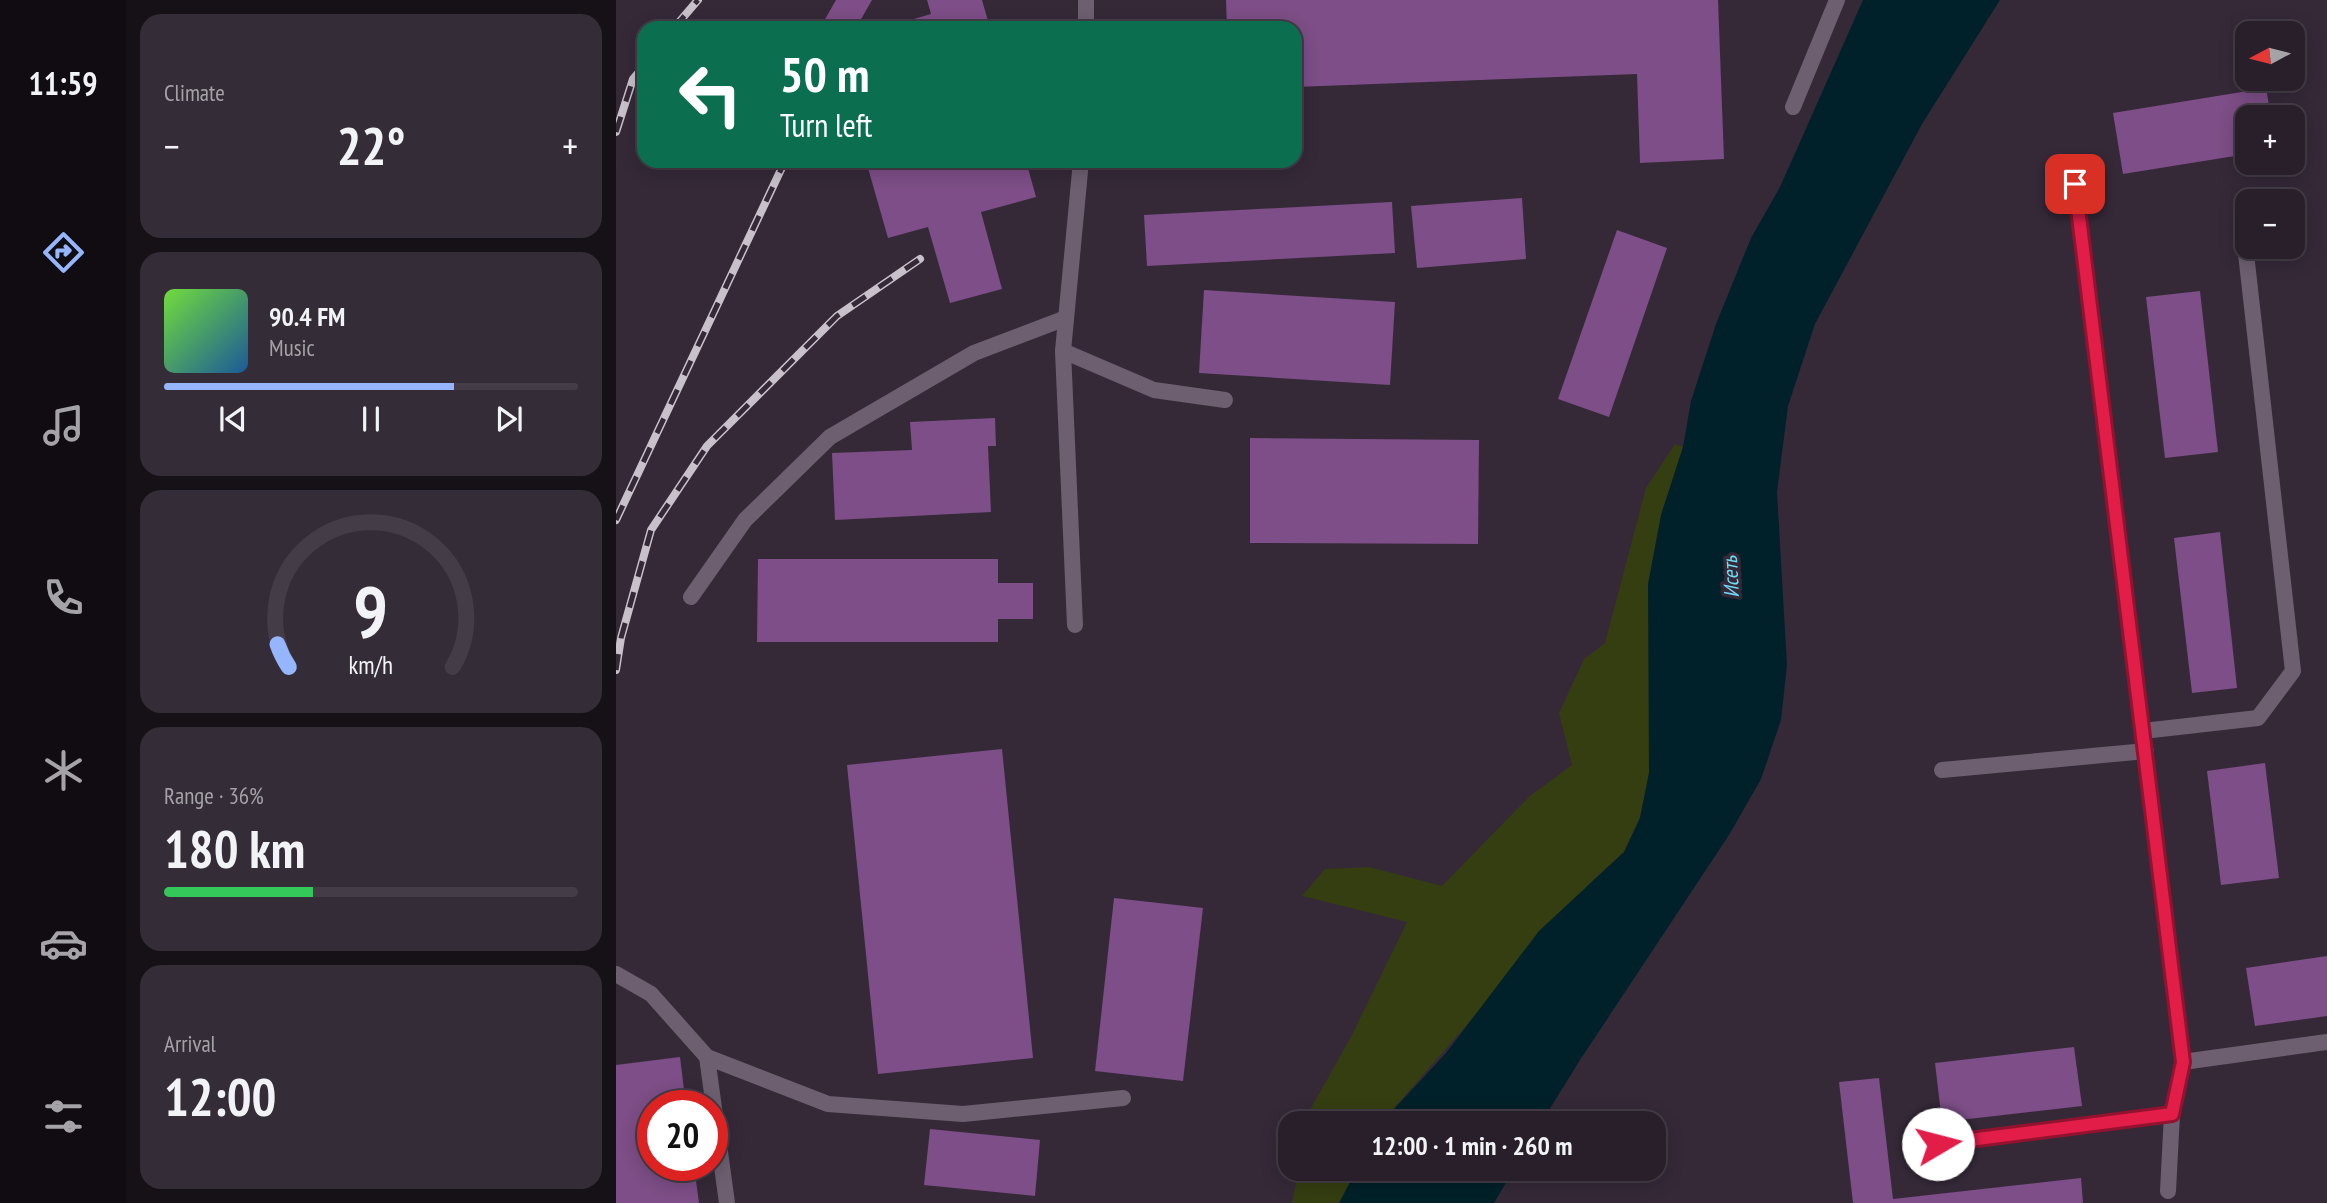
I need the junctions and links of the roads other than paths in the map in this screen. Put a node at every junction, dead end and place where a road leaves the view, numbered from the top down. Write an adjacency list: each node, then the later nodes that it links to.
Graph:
1 (1086, 0): 3 (lane)
2 (1837, 0): 4 (lane)
3 (1086, 21)
4 (1793, 107)
5 (1079, 168): 8 (lane)
6 (2075, 184): 13 (lane)
7 (2247, 259): 13 (lane)
8 (1066, 318): 9 (lane); 11 (lane)
9 (1063, 351): 10 (lane); 12 (lane)
10 (1225, 400)
11 (691, 597)
12 (1074, 625)
13 (2143, 731): 14 (lane)
14 (2146, 751): 15 (lane); 19 (lane)
15 (1942, 770)
16 (616, 974): 18 (lane)
17 (2327, 1042): 19 (lane)
18 (707, 1057): 20 (lane); 24 (lane)
19 (2183, 1062): 21 (lane)
20 (1123, 1098)
21 (2172, 1114): 22 (lane); 23 (lane)
22 (1938, 1144)
23 (2168, 1191)
24 (727, 1203)

